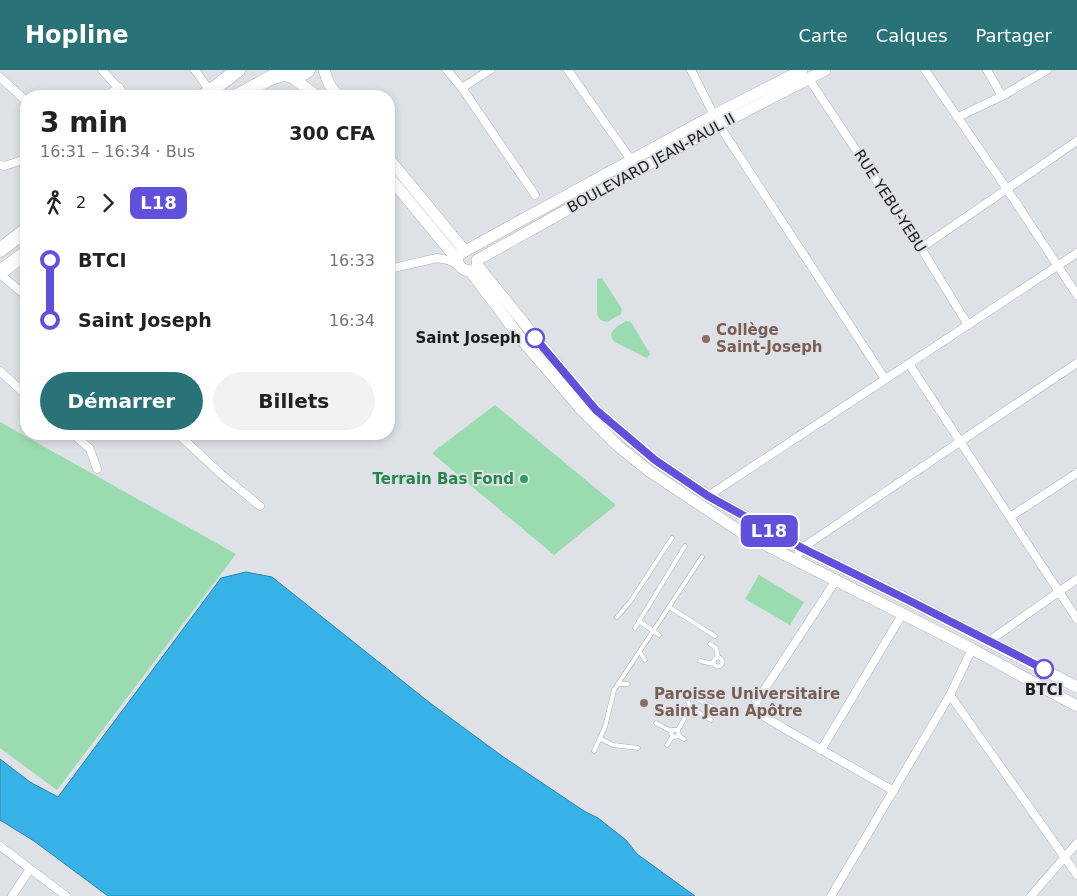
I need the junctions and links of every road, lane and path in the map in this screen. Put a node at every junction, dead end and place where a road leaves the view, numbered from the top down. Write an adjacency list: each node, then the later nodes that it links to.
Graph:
1 (102, 70): 17 (street)
2 (195, 70): 21 (street)
3 (238, 70): 22 (highway)
4 (308, 70): 14 (highway)
5 (324, 70): 25 (main road)
6 (447, 70): 18 (street)
7 (490, 70): 18 (street)
8 (568, 70): 31 (street)
9 (691, 70): 29 (street)
10 (825, 70): 15 (main road, BOULEVARD JEAN-PAUL II)
11 (925, 70): 28 (street)
12 (987, 70): 27 (street)
13 (1048, 70): 27 (street)
14 (283, 73): 23 (highway); 24 (main road)
15 (806, 74): 29 (main road, BOULEVARD JEAN-PAUL II); 39 (street, RUE YEBU-YEBU)
16 (0, 76): 26 (street)
17 (119, 87): 19 (street); 20 (street)
18 (462, 88): 37 (street)
19 (115, 90)
20 (121, 90)
21 (205, 90)
22 (212, 90)
23 (248, 90)
24 (308, 90)
25 (334, 90)
26 (20, 95)
27 (1002, 96): 28 (street)
28 (958, 117): 36 (street)
29 (717, 120): 31 (main road, BOULEVARD JEAN-PAUL II); 44 (main road, BOULEVARD JEAN-PAUL II); 55 (street)
30 (1077, 141): 36 (street)
31 (631, 160): 41 (main road, BOULEVARD JEAN-PAUL II)
32 (20, 161): 33 (street)
33 (0, 165)
34 (395, 166): 41 (main road)
35 (395, 184): 44 (main road)
36 (1007, 189): 39 (street); 45 (street)
37 (535, 195)
38 (20, 235): 40 (highway)
39 (922, 248): 50 (street, RUE YEBU-YEBU)
40 (0, 250)
41 (466, 251): 44 (main road)
42 (1077, 253): 45 (street)
43 (20, 258): 47 (highway)
44 (468, 265): 46 (street); 53 (main road)
45 (1058, 265): 49 (street); 50 (street)
46 (395, 268)
47 (0, 273): 48 (street)
48 (20, 291)
49 (1077, 295)
50 (968, 325): 51 (street)
51 (909, 364): 55 (street); 59 (street)
52 (1077, 364): 59 (street)
53 (552, 368): 62 (main road); 69 (main road)
54 (0, 371): 56 (street)
55 (885, 379): 62 (street)
56 (20, 389)
57 (79, 440): 60 (street)
58 (184, 440): 63 (street)
59 (960, 441): 64 (street); 67 (street)
60 (98, 469)
61 (1077, 473): 64 (street)
62 (708, 496): 67 (main road)
63 (260, 506)
64 (1010, 518): 72 (street)
65 (672, 538): 75 (lane)
66 (685, 546): 77 (lane)
67 (802, 548): 69 (street); 82 (main road)
68 (702, 557): 73 (lane)
69 (795, 560): 71 (main road)
70 (1077, 579): 72 (street)
71 (836, 580): 74 (main road); 109 (street)
72 (1059, 592): 76 (street); 82 (street)
73 (669, 606): 79 (lane); 81 (lane)
74 (902, 613): 84 (main road); 109 (street)
75 (617, 617)
76 (1077, 619)
77 (639, 621): 78 (lane); 79 (lane)
78 (635, 628)
79 (653, 631): 80 (lane); 85 (lane)
80 (659, 635)
81 (715, 636)
82 (990, 641): 94 (main road)
83 (710, 644): 86 (lane)
84 (972, 649): 95 (street); 96 (main road)
85 (640, 652): 87 (lane); 91 (lane)
86 (718, 657): 89 (lane); 89 (lane)
87 (645, 660)
88 (700, 661): 89 (lane)
89 (714, 664)
90 (621, 668): 91 (lane)
91 (626, 672): 92 (lane)
92 (618, 684): 93 (lane); 105 (lane)
93 (628, 684)
94 (1077, 687)
95 (950, 695): 111 (street); 114 (street)
96 (1077, 706)
97 (691, 707): 98 (lane); 99 (lane); 101 (lane)
98 (716, 710)
99 (711, 720)
100 (656, 723): 102 (lane)
101 (678, 730): 102 (lane); 103 (lane)
102 (671, 731): 104 (lane)
103 (679, 736): 104 (lane); 106 (lane)
104 (672, 737): 107 (lane)
105 (601, 739): 108 (lane); 110 (lane)
106 (684, 739)
107 (668, 745)
108 (638, 748)
109 (821, 750): 111 (street)
110 (594, 751)
111 (894, 791): 119 (street)
112 (1077, 843): 114 (street)
113 (0, 846): 115 (street)
114 (1064, 857): 116 (street); 120 (street)
115 (30, 869): 117 (street); 118 (street)
116 (1077, 875)
117 (12, 896)
118 (66, 896)
119 (831, 896)
120 (1031, 896)

